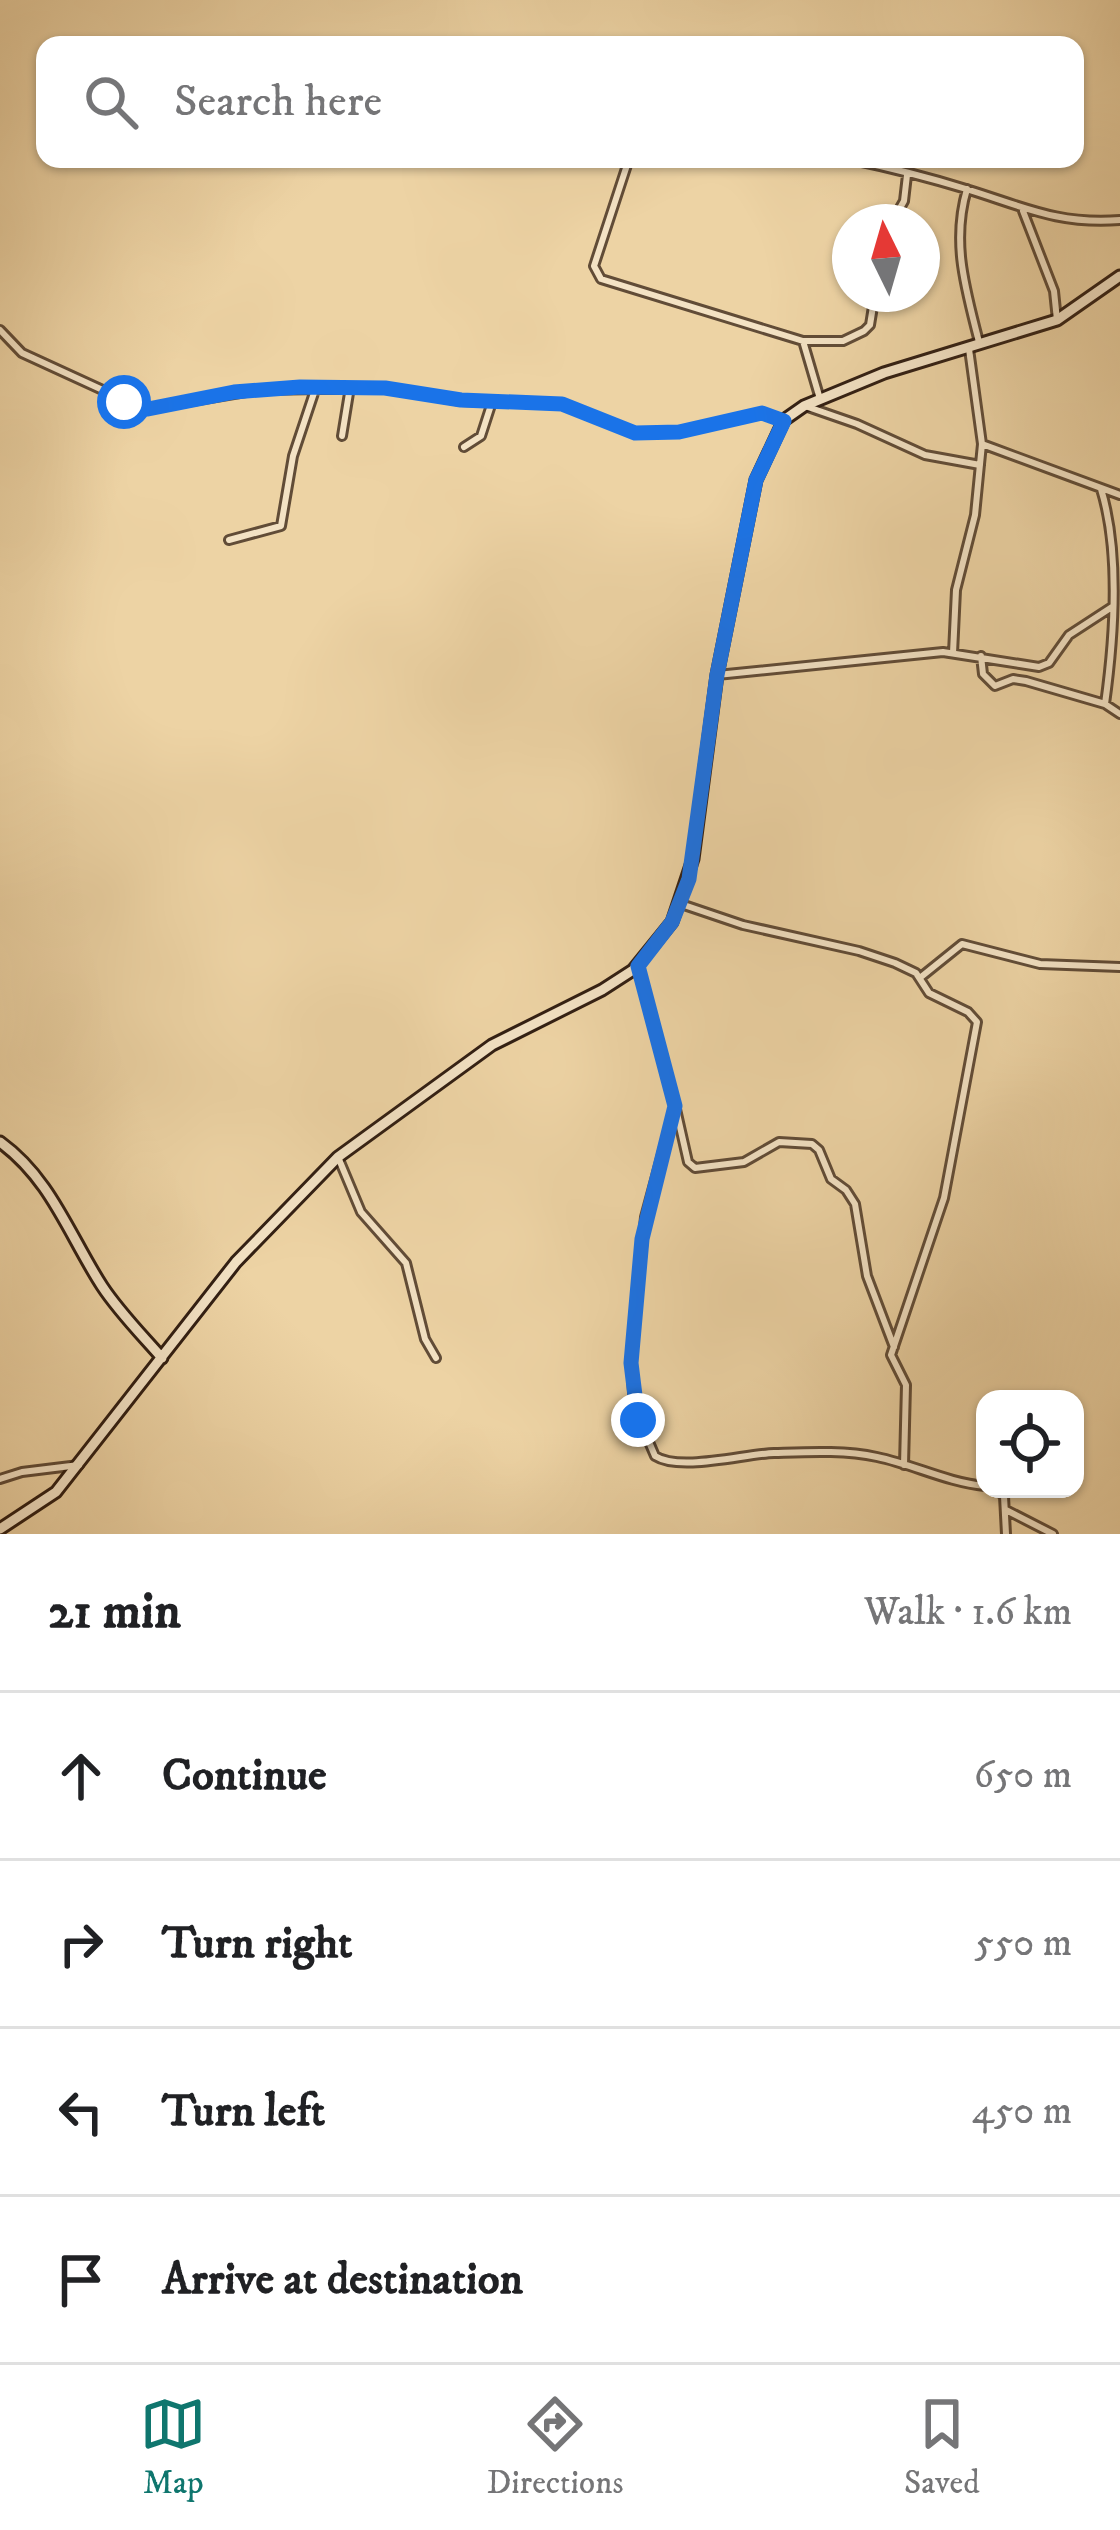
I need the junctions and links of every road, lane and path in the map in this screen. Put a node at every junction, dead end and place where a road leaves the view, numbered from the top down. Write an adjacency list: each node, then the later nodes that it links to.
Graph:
1 (626, 168): 12 (street)
2 (883, 168): 3 (street)
3 (907, 174): 4 (street); 5 (street)
4 (967, 189): 6 (street); 13 (street)
5 (902, 204)
6 (1023, 211): 7 (street); 10 (street)
7 (1120, 220)
8 (1120, 276): 10 (street)
9 (873, 312): 12 (street)
10 (1058, 320): 13 (street)
11 (0, 330): 14 (street)
12 (803, 341): 16 (street)
13 (974, 344): 16 (street); 21 (street)
14 (316, 387): 15 (street); 26 (street)
15 (350, 387): 17 (street); 20 (street)
16 (820, 399): 18 (street)
17 (492, 402): 19 (street); 22 (street)
18 (804, 406): 19 (street); 23 (street)
19 (784, 421): 30 (street)
20 (342, 436)
21 (982, 444): 23 (street); 24 (street)
22 (464, 447)
23 (980, 465): 28 (street)
24 (1101, 489): 25 (street); 27 (street)
25 (1120, 495)
26 (230, 540)
27 (1112, 607): 29 (street); 31 (street)
28 (953, 652): 29 (street); 30 (street)
29 (981, 656): 31 (street)
30 (717, 675): 33 (street)
31 (1105, 704): 32 (street)
32 (1120, 714)
33 (681, 904): 34 (street); 36 (street)
34 (638, 966): 37 (street); 39 (street)
35 (1120, 967): 36 (street)
36 (921, 977): 40 (street)
37 (675, 1106): 40 (street); 44 (street)
38 (0, 1142): 41 (street)
39 (338, 1157): 41 (street); 42 (street)
40 (894, 1347): 44 (street)
41 (162, 1358): 43 (street)
42 (436, 1358)
43 (80, 1465): 45 (street); 49 (street)
44 (904, 1465): 46 (street)
45 (0, 1479)
46 (976, 1485)
47 (1004, 1498): 48 (street)
48 (1006, 1510): 50 (street); 51 (street)
49 (8, 1529)
50 (1006, 1534)
51 (1053, 1534)

